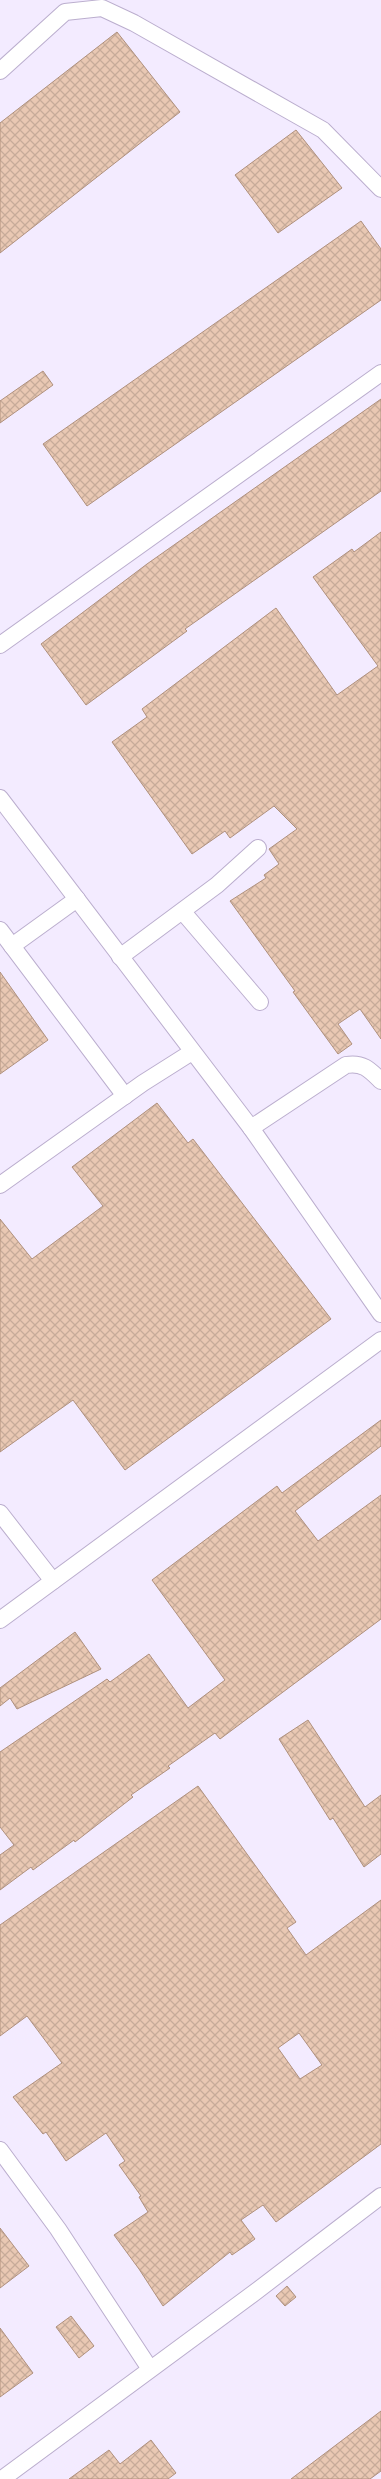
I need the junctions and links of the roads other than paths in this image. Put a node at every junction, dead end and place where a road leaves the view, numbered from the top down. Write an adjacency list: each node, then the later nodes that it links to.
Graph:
1 (0, 71): 2 (street)
2 (381, 189)
3 (381, 373): 4 (street)
4 (0, 645)
5 (0, 798): 7 (street)
6 (258, 848): 8 (street)
7 (77, 900): 10 (street); 11 (street)
8 (183, 912): 11 (street); 12 (street)
9 (0, 930): 10 (street)
10 (12, 946): 15 (street)
11 (120, 957): 13 (street)
12 (260, 1002)
13 (192, 1052): 15 (street); 16 (street)
14 (381, 1081): 16 (street)
15 (125, 1096): 17 (street)
16 (250, 1128): 18 (street)
17 (0, 1185)
18 (381, 1314)
19 (381, 1340): 21 (street)
20 (0, 1513): 21 (street)
21 (53, 1581): 22 (street)
22 (0, 1620)
23 (0, 2150): 25 (street)
24 (381, 2196): 25 (street)
25 (150, 2369): 26 (street)
26 (2, 2479)

